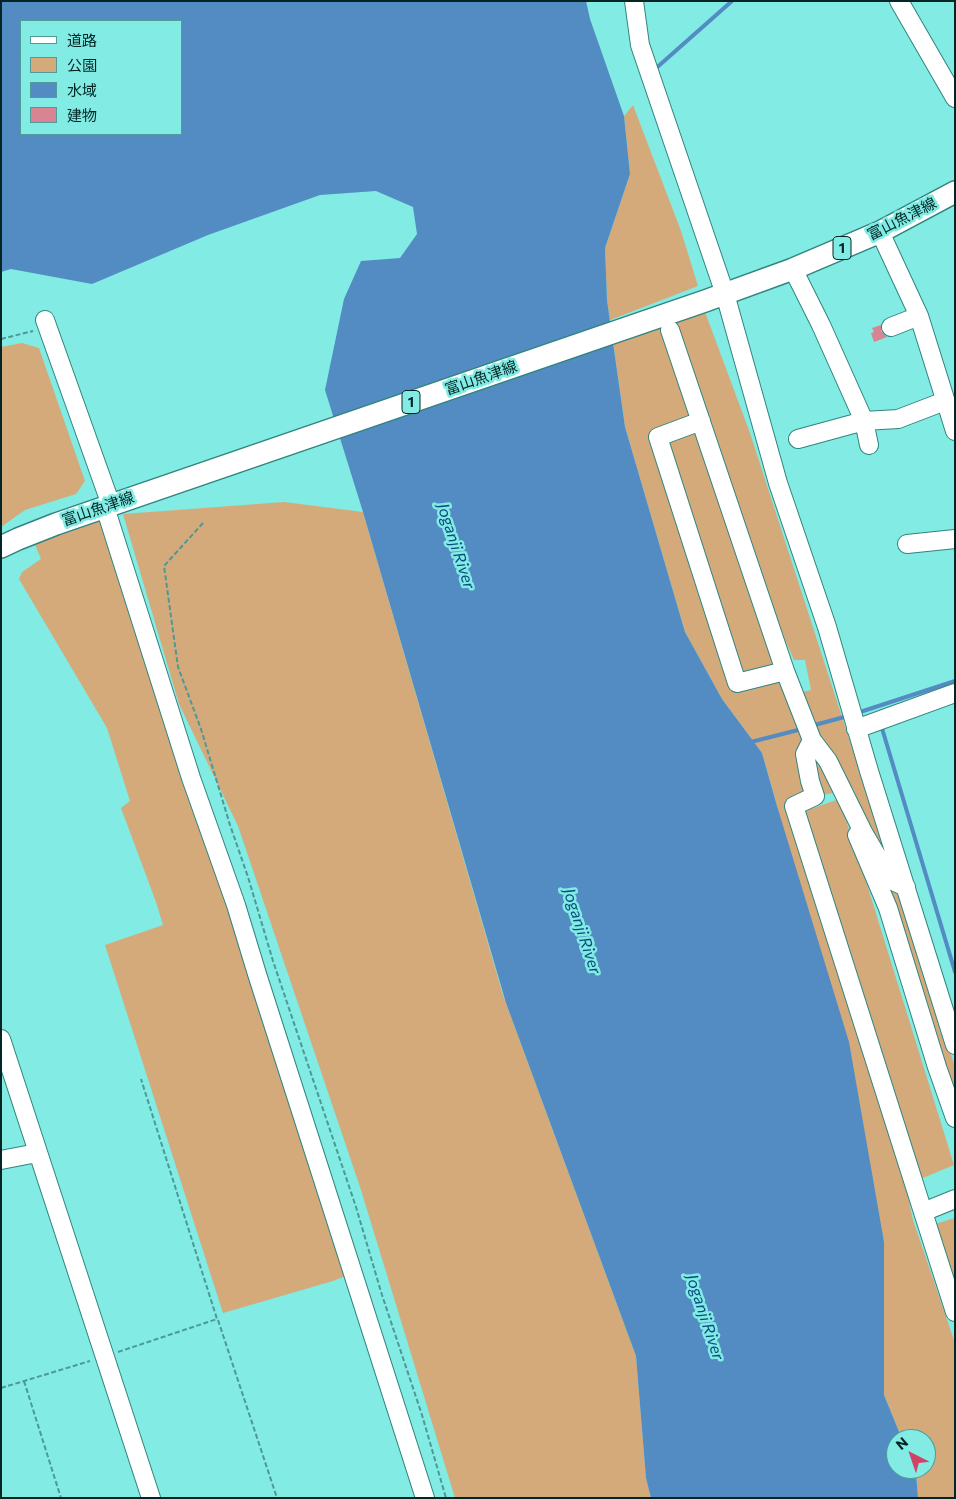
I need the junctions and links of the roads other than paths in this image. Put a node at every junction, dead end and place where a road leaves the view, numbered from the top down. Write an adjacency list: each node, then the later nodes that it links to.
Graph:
1 (899, 1): 3 (street)
2 (635, 3): 7 (street)
3 (955, 98)
4 (955, 192): 5 (main road, 富山魚津線 / 1)
5 (880, 232): 6 (main road, 富山魚津線 / 1); 8 (street)
6 (793, 269): 7 (main road, 富山魚津線 / 1); 13 (street)
7 (725, 294): 18 (main road, 富山魚津線 / 1); 24 (street)
8 (919, 316): 10 (street); 12 (street)
9 (45, 320): 18 (street)
10 (891, 327)
11 (670, 330): 14 (street)
12 (944, 401): 13 (street); 15 (street)
13 (864, 421): 16 (street); 17 (street)
14 (701, 422): 22 (street); 22 (street)
15 (955, 431)
16 (798, 438)
17 (869, 444)
18 (111, 505): 21 (main road, 富山魚津線 / 1); 37 (street)
19 (955, 539): 20 (street)
20 (907, 544)
21 (1, 547)
22 (785, 671): 25 (street)
23 (955, 694): 24 (street)
24 (856, 729): 27 (street)
25 (812, 740): 26 (street); 34 (street)
26 (863, 832): 27 (street); 30 (street)
27 (906, 887): 29 (street)
28 (1, 1039): 31 (street)
29 (955, 1045)
30 (955, 1118)
31 (38, 1153): 32 (street); 36 (street)
32 (1, 1160)
33 (955, 1199): 34 (street)
34 (923, 1212): 35 (street)
35 (955, 1312)
36 (151, 1498)
37 (425, 1498)

